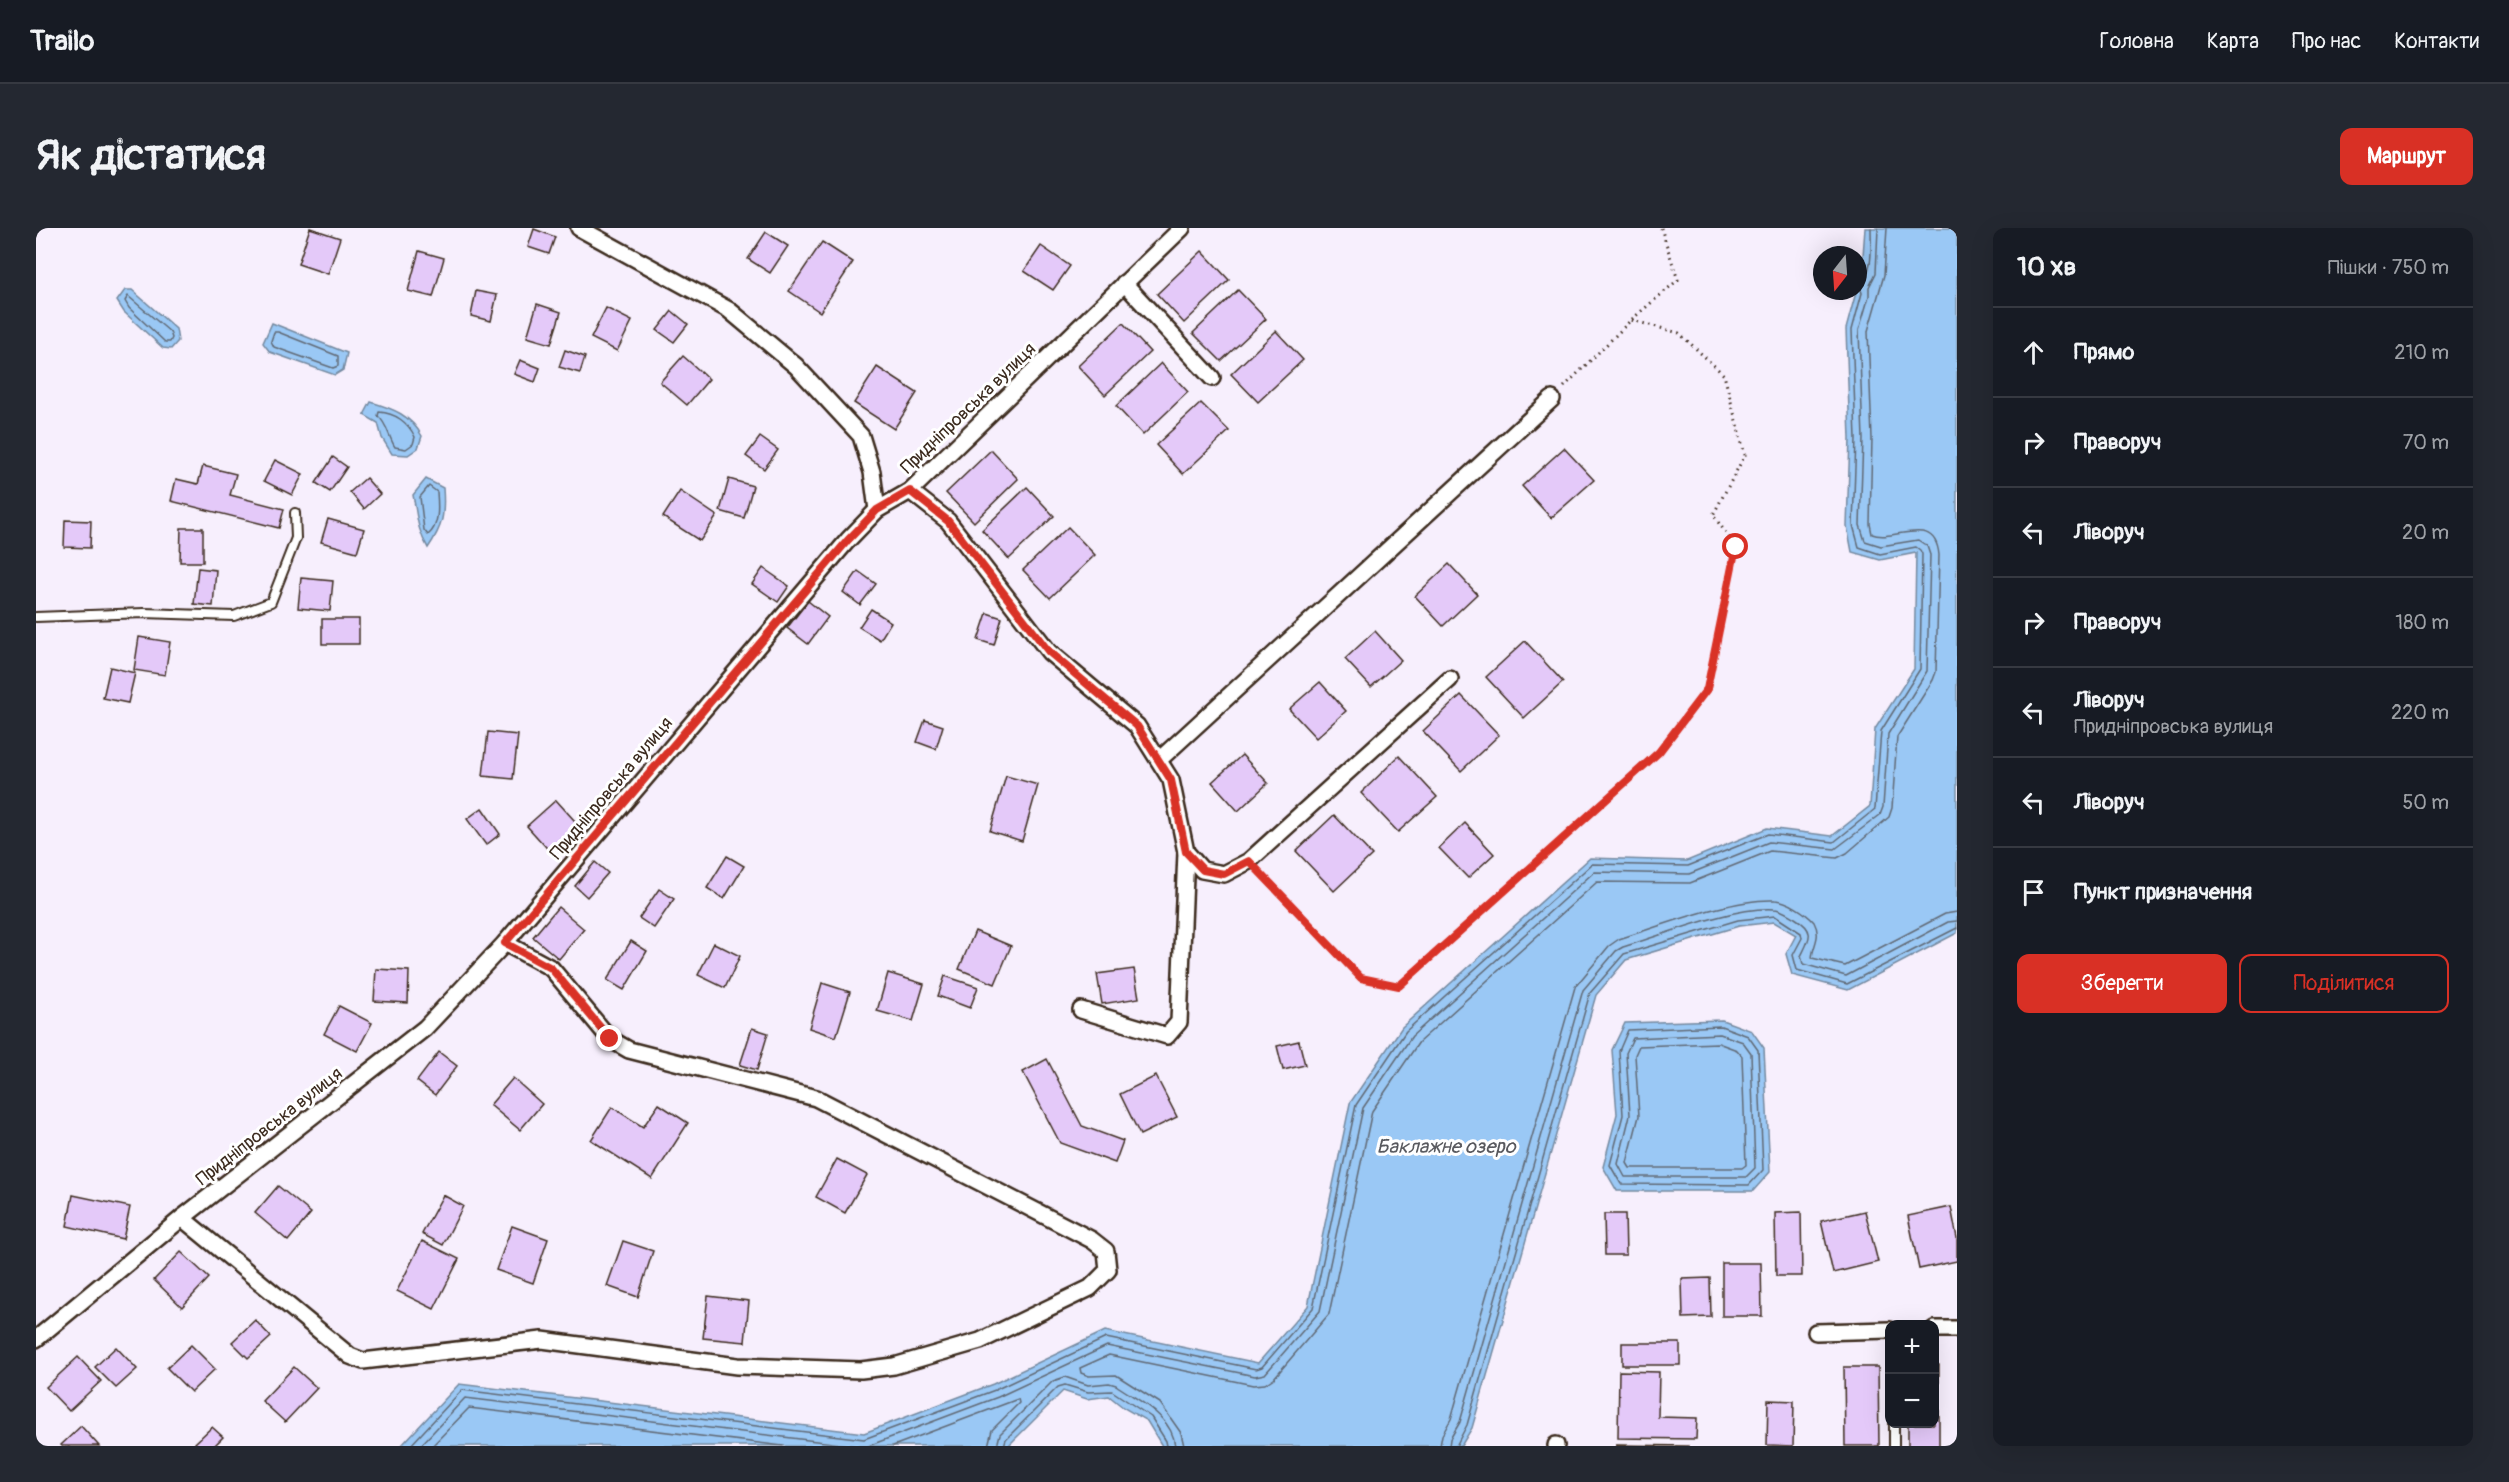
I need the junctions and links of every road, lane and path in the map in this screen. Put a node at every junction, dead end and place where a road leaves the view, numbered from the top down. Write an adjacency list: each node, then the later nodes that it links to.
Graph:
1 (579, 228): 9 (street)
2 (1182, 228): 4 (street, Придніпровська вулиця)
3 (1661, 228): 5 (path)
4 (1124, 283): 6 (street); 8 (street, Придніпровська вулиця)
5 (1631, 320): 7 (path); 15 (path)
6 (1212, 378)
7 (1552, 399): 13 (street)
8 (910, 491): 9 (street, Придніпровська вулиця); 13 (street)
9 (877, 510): 16 (street, Придніпровська вулиця)
10 (295, 513): 11 (lane)
11 (36, 617)
12 (1450, 679): 15 (street)
13 (1160, 760): 14 (street)
14 (1186, 852): 15 (street); 17 (street)
15 (1249, 861)
16 (505, 943): 18 (street, Придніпровська вулиця); 18 (street)
17 (1081, 1010)
18 (182, 1218): 23 (street, Придніпровська вулиця)
19 (1939, 1329): 20 (street)
20 (1957, 1329)
21 (1885, 1330): 22 (street)
22 (1815, 1332)
23 (36, 1339)
24 (1894, 1428): 25 (lane)
25 (1894, 1446)

